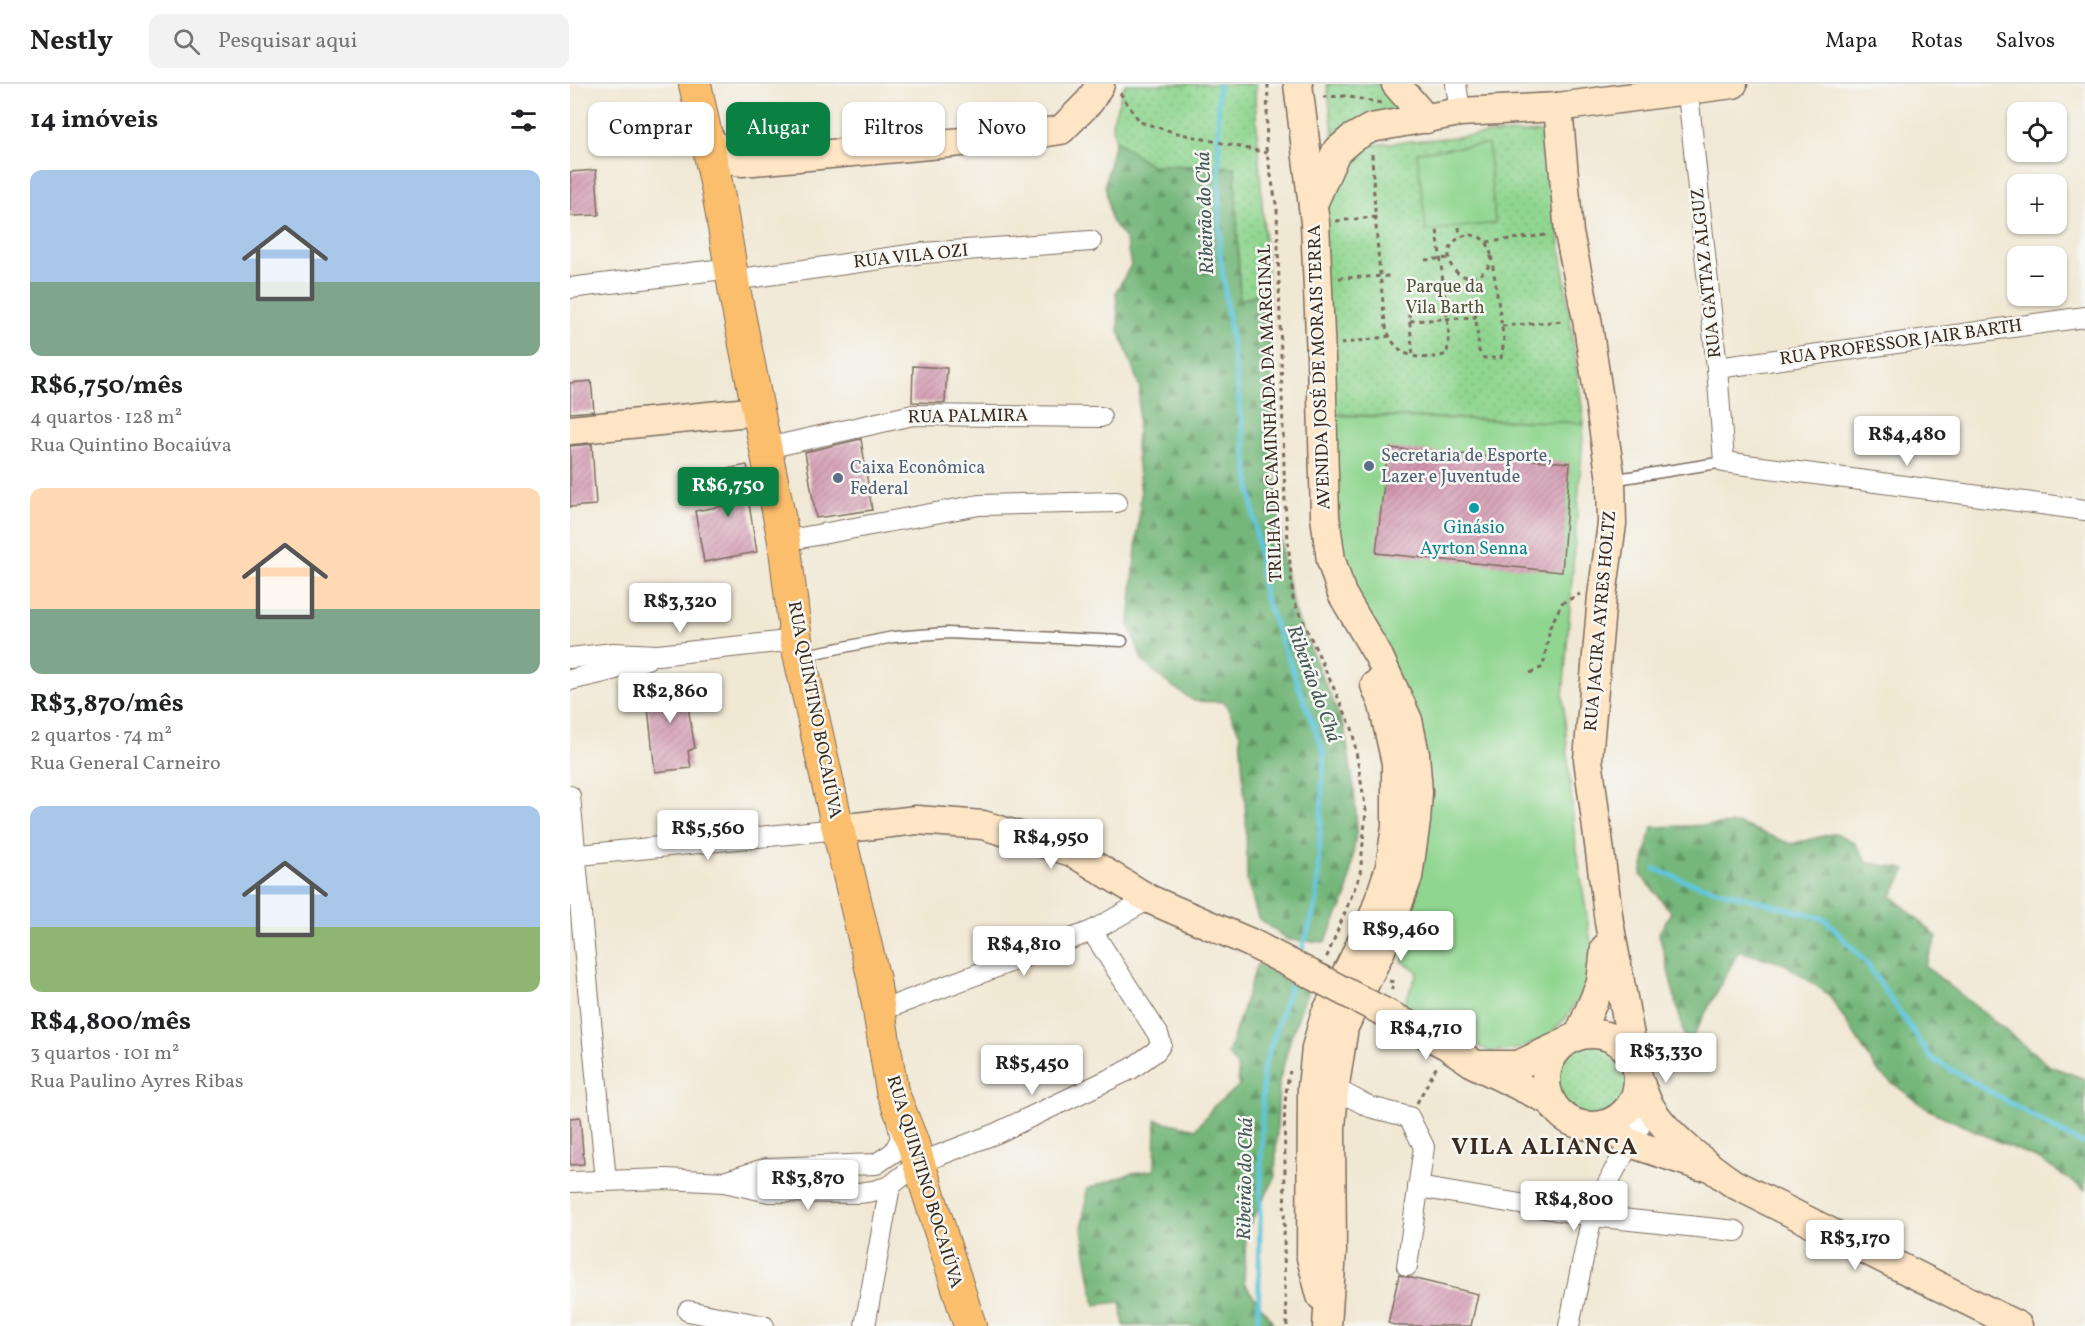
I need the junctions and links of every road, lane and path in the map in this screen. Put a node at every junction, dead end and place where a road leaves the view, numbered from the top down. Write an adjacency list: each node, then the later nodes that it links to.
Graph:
1 (694, 84): 9 (main road, RUA QUINTINO BOCAIÚVA)
2 (1268, 84): 15 (path, TRILHA DE CAMINHADA DA MARGINAL)
3 (1396, 84): 12 (main road)
4 (1456, 84): 11 (street)
5 (1733, 84): 6 (main road)
6 (1688, 87): 10 (main road); 47 (street, RUA GATTAZ ALGUZ)
7 (1110, 89): 15 (path); 17 (main road)
8 (1301, 90): 12 (path); 19 (main road, AVENIDA JOSÉ DE MORAIS TERRA)
9 (698, 102)
10 (1558, 107): 11 (main road); 23 (main road, RUA JACIRA AYRES HOLTZ)
11 (1460, 112): 12 (main road)
12 (1424, 116): 13 (main road)
13 (1371, 129): 19 (main road); 20 (path)
14 (714, 145): 17 (main road)
15 (1267, 153): 71 (path, TRILHA DE CAMINHADA DA MARGINAL)
16 (710, 156): 18 (main road, RUA QUINTINO BOCAIÚVA)
17 (742, 162): 18 (main road)
18 (718, 192): 31 (main road, RUA QUINTINO BOCAIÚVA)
19 (1314, 214): 20 (path); 35 (main road, AVENIDA JOSÉ DE MORAIS TERRA)
20 (1376, 217): 34 (path)
21 (1459, 227): 24 (path)
22 (1437, 229): 29 (path)
23 (1569, 233): 26 (path); 41 (main road, RUA JACIRA AYRES HOLTZ)
24 (1460, 237): 26 (path); 28 (path)
25 (1091, 241): 31 (street, RUA VILA OZI)
26 (1486, 242): 27 (path)
27 (1491, 254): 33 (path); 43 (path)
28 (1449, 258): 29 (path); 33 (path)
29 (1440, 259): 30 (path); 39 (path)
30 (1425, 260)
31 (732, 274): 36 (street, RUA VILA OZI); 48 (main road, RUA QUINTINO BOCAIÚVA)
32 (1391, 276): 34 (path)
33 (1472, 277): 38 (path)
34 (1381, 278): 35 (path); 44 (path)
35 (1318, 279): 45 (main road, AVENIDA JOSÉ DE MORAIS TERRA)
36 (570, 288)
37 (1408, 304): 42 (path)
38 (1476, 316): 39 (path); 43 (path)
39 (1447, 317): 42 (path); 46 (path)
40 (2085, 317): 47 (street, RUA PROFESSOR JAIR BARTH)
41 (1587, 319): 43 (path); 53 (main road, RUA JACIRA AYRES HOLTZ)
42 (1410, 321): 46 (path)
43 (1502, 326)
44 (1390, 336): 45 (path); 46 (path)
45 (1321, 347): 58 (main road, AVENIDA JOSÉ DE MORAIS TERRA)
46 (1413, 356)
47 (1717, 368): 52 (street, RUA GATTAZ ALGUZ)
48 (759, 411): 50 (main road); 51 (main road, RUA QUINTINO BOCAIÚVA)
49 (1101, 417): 51 (street, RUA PALMIRA)
50 (570, 430)
51 (767, 448): 56 (main road, RUA QUINTINO BOCAIÚVA)
52 (1724, 462): 53 (lane); 55 (street)
53 (1611, 480): 57 (main road, RUA JACIRA AYRES HOLTZ)
54 (1117, 501): 56 (street)
55 (2085, 510)
56 (784, 541): 60 (main road, RUA QUINTINO BOCAIÚVA)
57 (1603, 583): 63 (path); 69 (main road, RUA JACIRA AYRES HOLTZ)
58 (1361, 627): 79 (main road, AVENIDA JOSÉ DE MORAIS TERRA); 100 (main road, AVENIDA JOSÉ DE MORAIS TERRA)
59 (1122, 640): 60 (lane)
60 (798, 648): 61 (street); 66 (main road, RUA QUINTINO BOCAIÚVA)
61 (658, 655): 62 (street); 64 (street)
62 (570, 658)
63 (1530, 673)
64 (570, 680)
65 (570, 796): 67 (street)
66 (838, 829): 67 (street); 68 (main road); 72 (main road, RUA QUINTINO BOCAIÚVA)
67 (572, 855): 89 (street)
68 (1149, 899): 70 (street); 75 (main road, bridge)
69 (1609, 922): 73 (main road); 76 (main road)
70 (1092, 931): 72 (street); 87 (street)
71 (1323, 966)
72 (880, 1011): 78 (main road, RUA QUINTINO BOCAIÚVA)
73 (1570, 1040): 75 (main road); 76 (main road); 80 (main road)
74 (1291, 1065): 104 (path)
75 (1474, 1065): 80 (main road)
76 (1637, 1070): 82 (main road); 84 (main road)
77 (1430, 1081): 83 (path)
78 (892, 1091): 87 (main road, RUA QUINTINO BOCAIÚVA); 91 (street)
79 (1334, 1091): 81 (street); 85 (main road, AVENIDA JOSÉ DE MORAIS TERRA)
80 (1550, 1101): 84 (main road)
81 (1370, 1107): 83 (street); 85 (street)
82 (1650, 1108): 86 (street); 88 (main road)
83 (1409, 1117): 93 (street)
84 (1604, 1125): 86 (main road)
85 (1331, 1128): 100 (main road, AVENIDA JOSÉ DE MORAIS TERRA)
86 (1630, 1143): 88 (main road); 95 (street)
87 (919, 1163): 92 (street); 94 (main road, RUA QUINTINO BOCAIÚVA)
88 (1716, 1172): 99 (main road)
89 (606, 1181): 90 (street); 91 (street)
90 (570, 1182)
91 (724, 1182): 92 (street)
92 (891, 1185): 94 (street); 102 (street)
93 (1418, 1187): 95 (street); 97 (street)
94 (929, 1196): 103 (main road, RUA QUINTINO BOCAIÚVA)
95 (1592, 1216): 96 (street); 105 (street)
96 (1736, 1231)
97 (1407, 1266)
98 (688, 1311): 101 (street)
99 (1980, 1318): 106 (main road)
100 (1326, 1322)
101 (764, 1326)
102 (865, 1326)
103 (969, 1326)
104 (1287, 1326)
105 (1569, 1326)
106 (2019, 1326)

